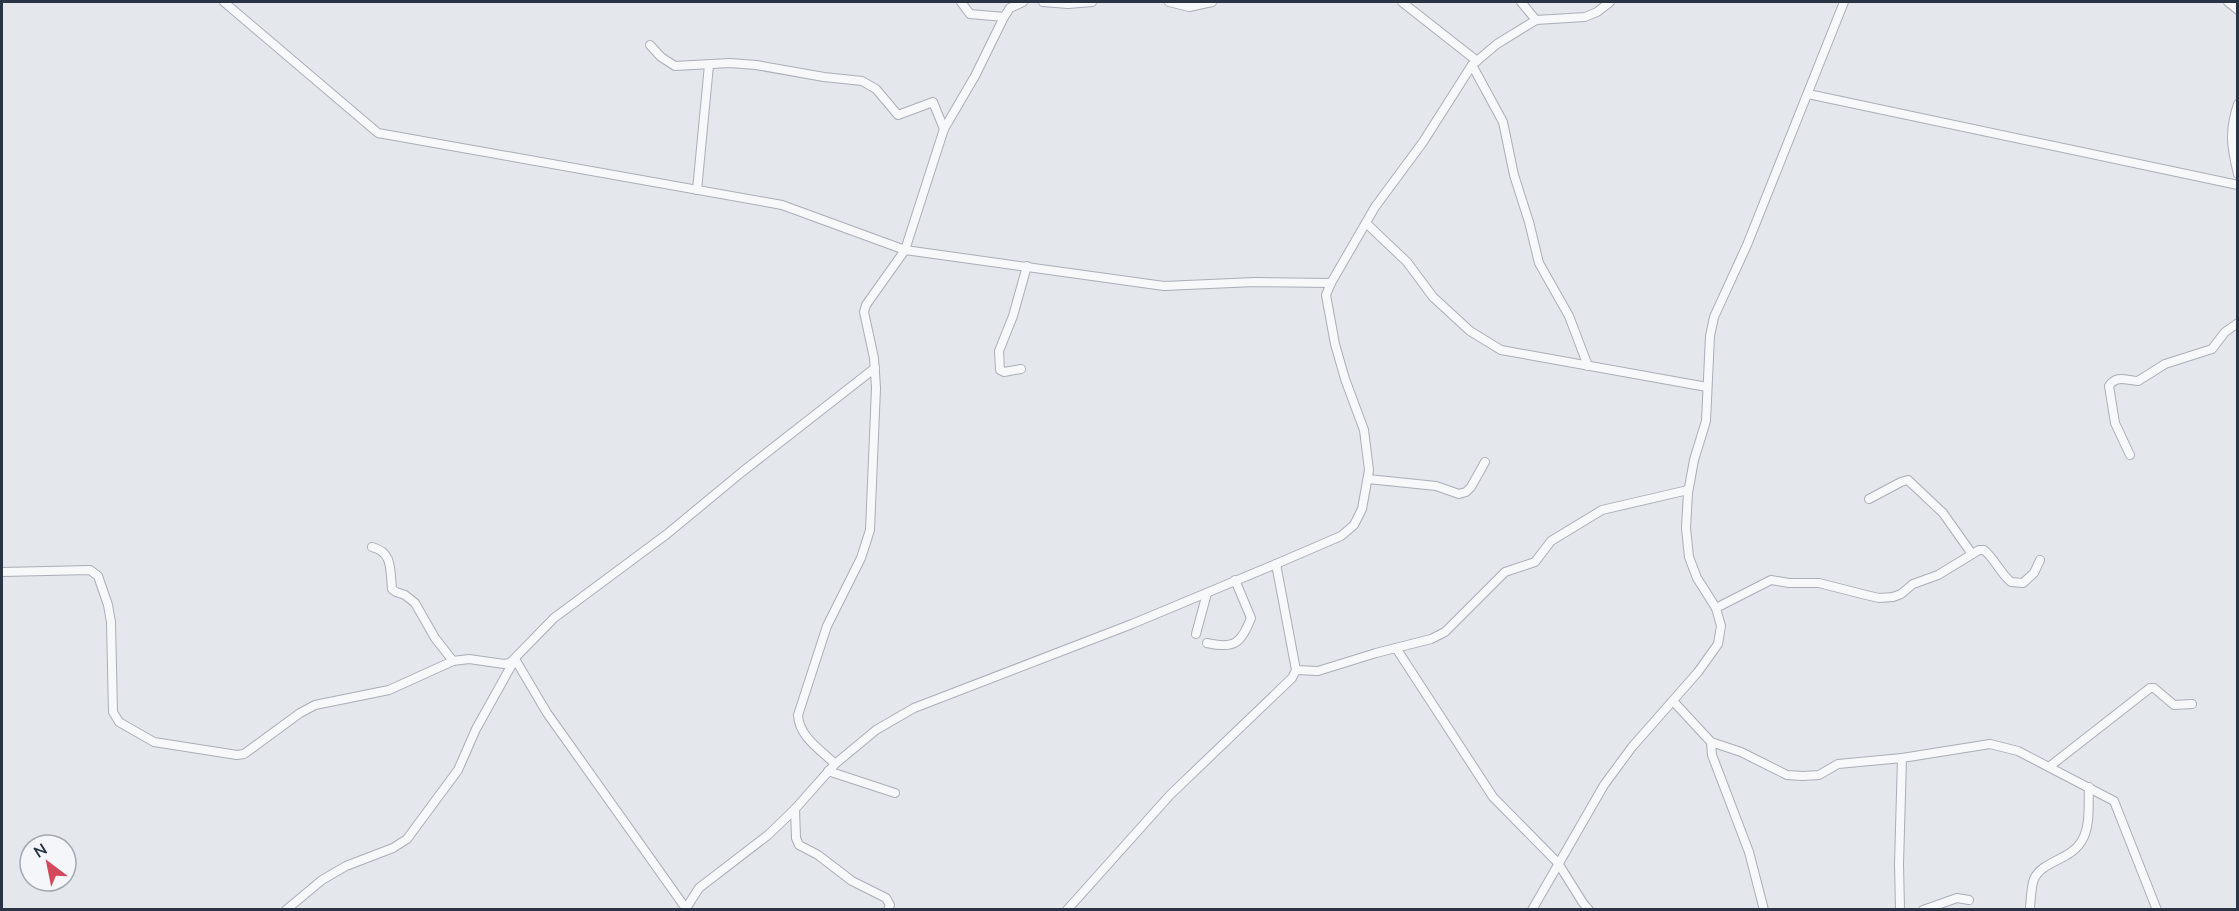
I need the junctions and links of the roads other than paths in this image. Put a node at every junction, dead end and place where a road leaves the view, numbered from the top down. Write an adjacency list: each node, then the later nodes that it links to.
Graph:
1 (224, 2): 25 (street)
2 (961, 2): 14 (street)
3 (1018, 2): 14 (street)
4 (1043, 2): 5 (street)
5 (1092, 2)
6 (1169, 2): 7 (street)
7 (1212, 2)
8 (1402, 2): 17 (street)
9 (1521, 2): 15 (street)
10 (1610, 2): 15 (street)
11 (1844, 2): 19 (street)
12 (2228, 2): 13 (street)
13 (2238, 10)
14 (1004, 17): 21 (street)
15 (1536, 20): 17 (street)
16 (650, 45): 18 (street)
17 (1474, 63): 26 (street); 31 (street)
18 (709, 64): 21 (street); 25 (street)
19 (1808, 94): 24 (street); 34 (street)
20 (2238, 104): 22 (street)
21 (944, 129): 27 (street)
22 (2235, 155): 23 (street)
23 (2238, 174)
24 (2238, 185)
25 (697, 190): 27 (street)
26 (1366, 223): 29 (street); 31 (street)
27 (904, 250): 28 (street); 32 (street)
28 (1027, 266): 29 (street); 33 (street)
29 (1331, 283): 37 (street)
30 (2238, 323): 35 (street)
31 (1588, 366): 34 (street)
32 (875, 368): 51 (street); 58 (street)
33 (1021, 369)
34 (1707, 387): 38 (street)
35 (2130, 454)
36 (1485, 462): 37 (street)
37 (1368, 479): 43 (street)
38 (1689, 490): 47 (street); 50 (street)
39 (1869, 499): 41 (street)
40 (372, 547): 52 (street)
41 (1972, 554): 42 (street); 47 (street)
42 (2040, 560)
43 (1276, 564): 45 (street); 53 (street)
44 (2, 572): 52 (street)
45 (1235, 580): 46 (street); 49 (street)
46 (1207, 593): 48 (street); 58 (street)
47 (1716, 608): 54 (street)
48 (1196, 634)
49 (1207, 643)
50 (1396, 648): 53 (street); 64 (street)
51 (515, 659): 52 (street); 67 (street); 68 (street)
52 (453, 661)
53 (1296, 670): 70 (street)
54 (1673, 701): 56 (street); 64 (street)
55 (2192, 704): 59 (street)
56 (1711, 742): 57 (street); 73 (street)
57 (1902, 758): 59 (street); 74 (street)
58 (835, 764): 60 (street)
59 (2049, 767): 61 (street)
60 (828, 771): 62 (street); 63 (street)
61 (2089, 787): 66 (street); 76 (street)
62 (895, 793)
63 (795, 809): 68 (street); 69 (street)
64 (1558, 863): 71 (street); 72 (street)
65 (1969, 900): 75 (street)
66 (2030, 907)
67 (286, 909)
68 (686, 909)
69 (888, 909)
70 (1068, 909)
71 (1532, 909)
72 (1589, 909)
73 (1764, 909)
74 (1900, 909)
75 (1923, 909)
76 (2157, 909)

